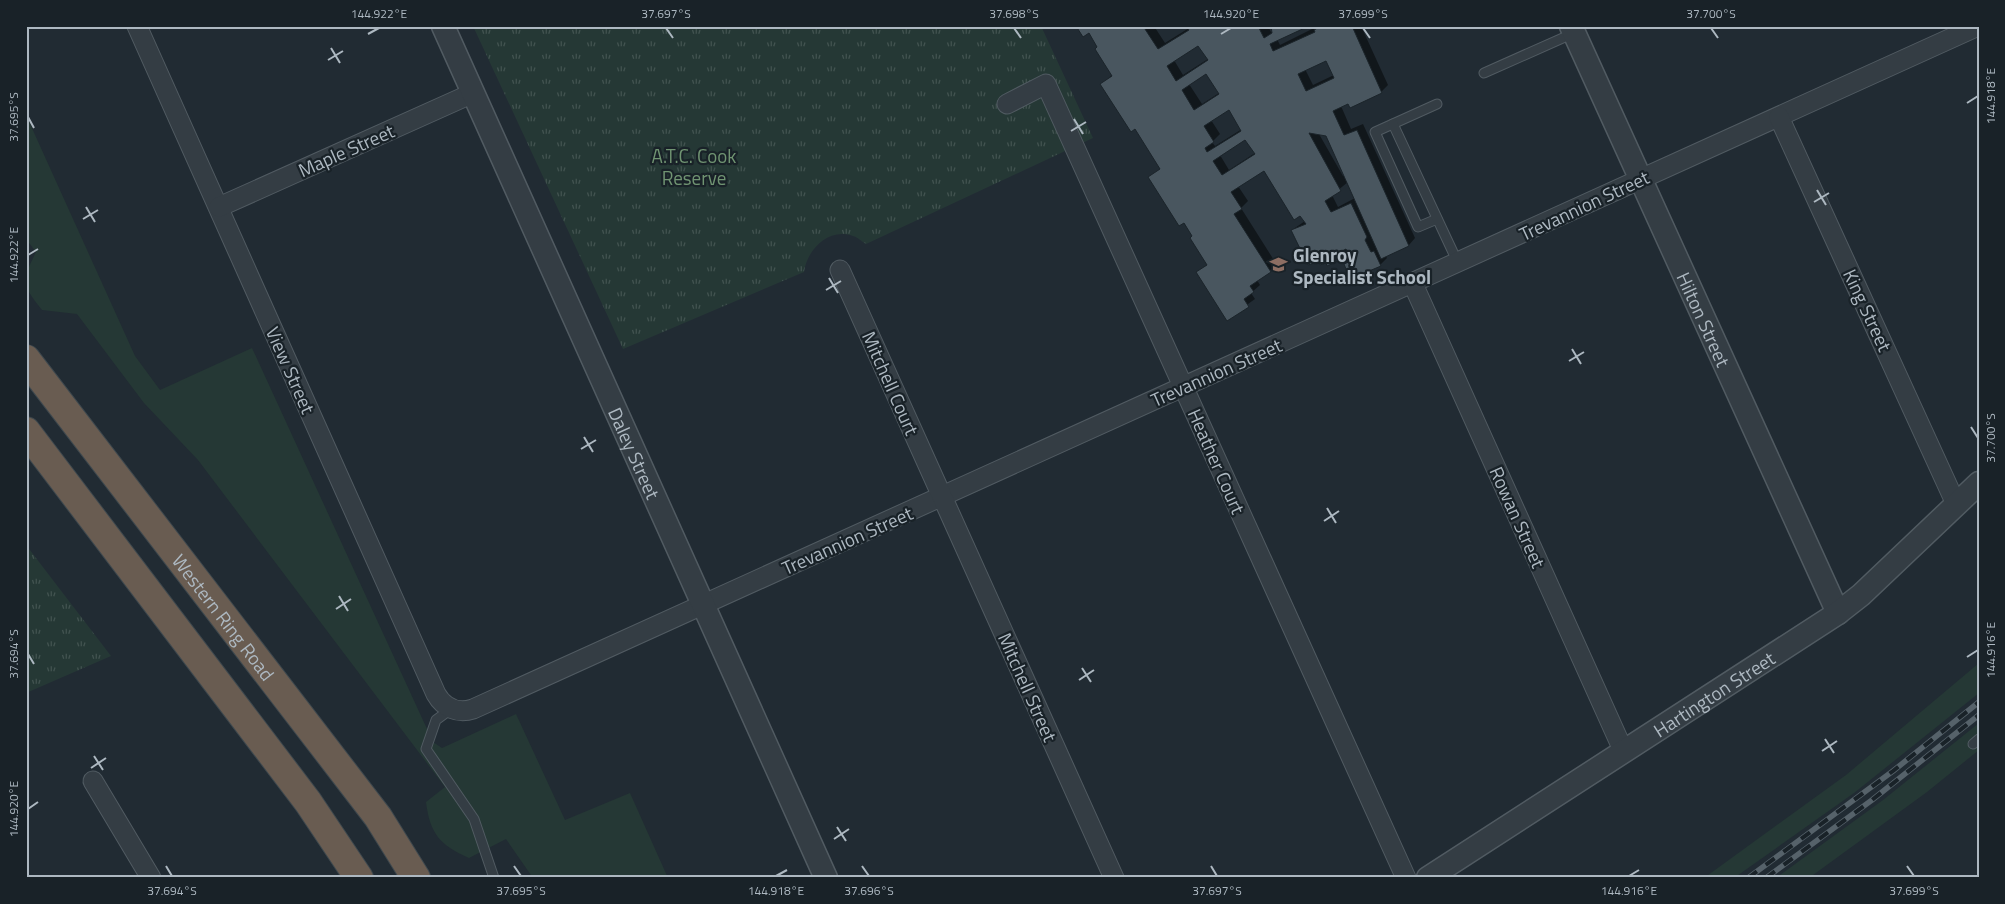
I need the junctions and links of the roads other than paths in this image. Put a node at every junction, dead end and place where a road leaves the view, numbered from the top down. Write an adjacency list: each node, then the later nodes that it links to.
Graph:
1 (137, 26): 12 (street, View Street)
2 (443, 26): 6 (street, Daley Street)
3 (1978, 26): 9 (street, Trevannion Street)
4 (1573, 30): 5 (lane); 11 (street, Hilton Street)
5 (1484, 74)
6 (473, 92): 12 (street, Maple Street); 23 (street, Daley Street)
7 (1007, 104): 18 (street, Heather Court)
8 (1437, 104): 10 (lane)
9 (1779, 116): 11 (street, Trevannion Street); 22 (street, King Street)
10 (1393, 124): 13 (lane); 13 (lane)
11 (1640, 180): 14 (street, Trevannion Street); 24 (street, Hilton Street)
12 (219, 208): 25 (street, View Street)
13 (1437, 219): 14 (lane)
14 (1458, 263): 16 (street, Trevannion Street)
15 (840, 270): 21 (street, Mitchell Court)
16 (1413, 284): 18 (street, Trevannion Street); 26 (street, Rowan Street)
17 (26, 359): 30 (highway, Western Ring Road)
18 (1183, 387): 21 (street, Trevannion Street); 34 (street, Heather Court)
19 (26, 431): 29 (highway)
20 (1979, 483): 22 (street, Hartington Street)
21 (942, 497): 23 (street, Trevannion Street); 33 (street, Mitchell Street)
22 (1956, 504): 24 (street, Hartington Street)
23 (704, 605): 25 (street, Trevannion Street); 32 (street, Daley Street)
24 (1838, 613): 26 (street, Hartington Street)
25 (451, 708): 31 (lane)
26 (1623, 750): 35 (street, Hartington Street)
27 (93, 781): 28 (street)
28 (151, 878)
29 (359, 878)
30 (416, 878)
31 (494, 878)
32 (826, 878)
33 (1114, 878)
34 (1406, 878)
35 (1428, 878)

